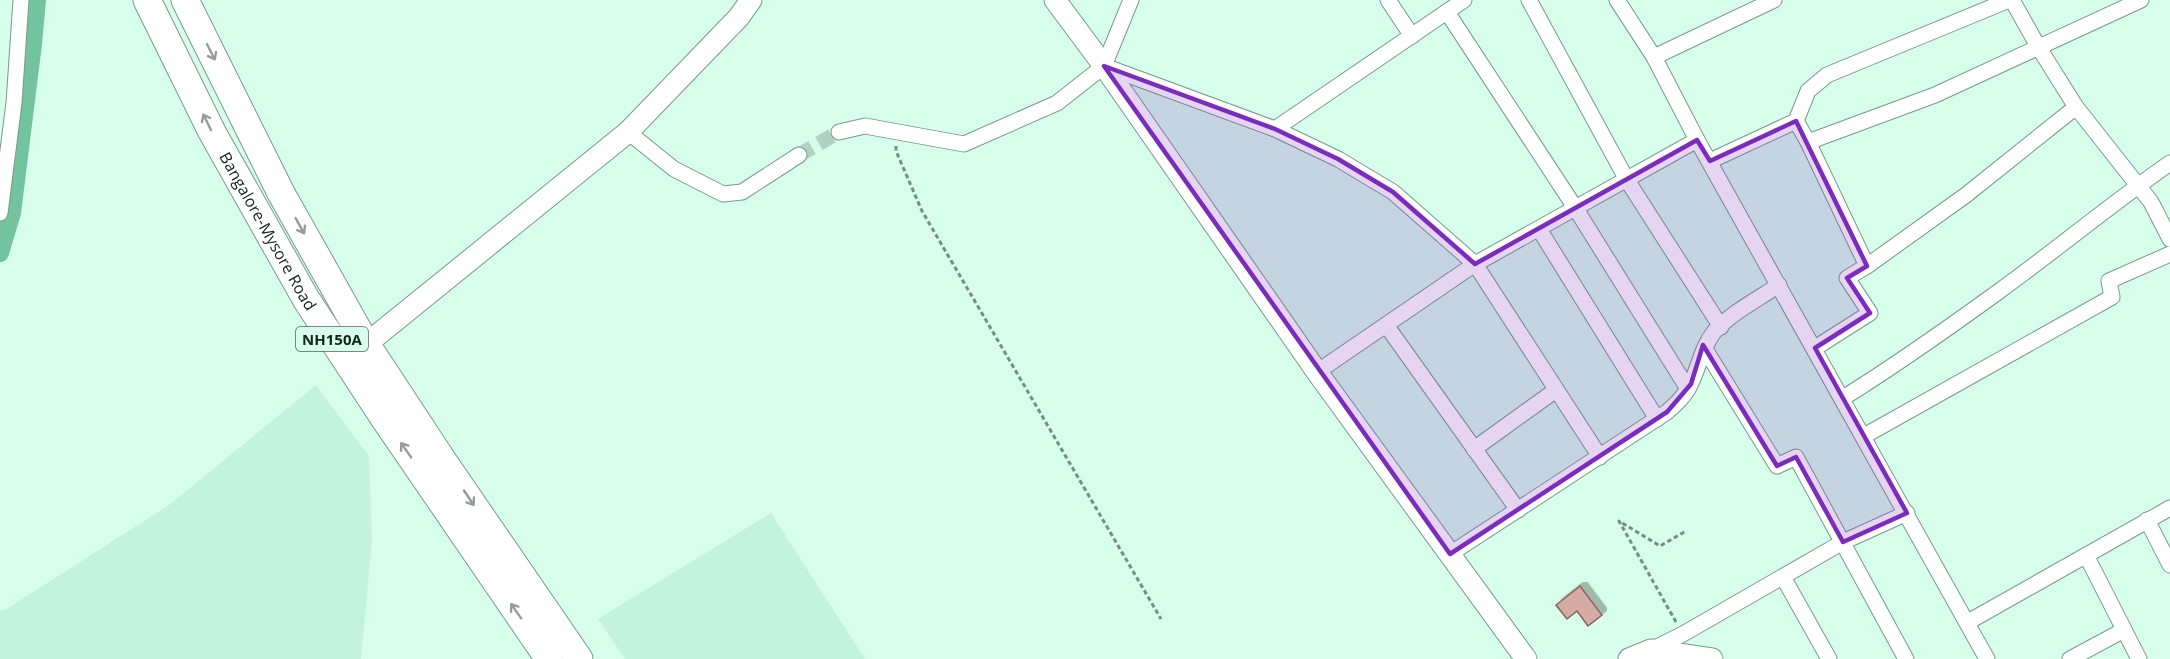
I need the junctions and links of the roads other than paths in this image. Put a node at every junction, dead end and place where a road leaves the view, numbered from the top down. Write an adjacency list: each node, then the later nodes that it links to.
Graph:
1 (21, 0): 32 (street)
2 (147, 0): 44 (highway, Bangalore-Mysore Road / NH150A, one-way to 2)
3 (185, 0): 41 (highway, Bangalore-Mysore Road / NH150A, one-way to 41)
4 (751, 0): 22 (street)
5 (1054, 0): 18 (street)
6 (1131, 0): 18 (street)
7 (1388, 0): 15 (street)
8 (1464, 0): 14 (street)
9 (1528, 0): 29 (street)
10 (1617, 0): 17 (street)
11 (1774, 0): 17 (street)
12 (2010, 0): 16 (street); 20 (street)
13 (2141, 0): 16 (street)
14 (1447, 12): 15 (street); 31 (street)
15 (1412, 36): 21 (street)
16 (2038, 48): 19 (street); 25 (street)
17 (1654, 57): 24 (street)
18 (1104, 66): 21 (street); 23 (street); 45 (street)
19 (2076, 107): 30 (street); 37 (street)
20 (1796, 121): 25 (street); 27 (street)
21 (1275, 129): 36 (street)
22 (628, 132): 26 (street); 41 (street)
23 (839, 132)
24 (1697, 140): 27 (street); 29 (street)
25 (1808, 142): 37 (street)
26 (799, 155)
27 (1710, 161): 38 (street)
28 (2170, 163): 30 (street)
29 (1627, 180): 31 (street); 40 (street)
30 (2138, 185): 34 (street); 48 (street)
31 (1576, 209): 33 (street); 46 (street)
32 (0, 213)
33 (1539, 229): 36 (street); 49 (street)
34 (2170, 239)
35 (2170, 254): 50 (street)
36 (1475, 264): 39 (street); 47 (street)
37 (1867, 266): 43 (street)
38 (1779, 285): 40 (street); 43 (street)
39 (1386, 325): 45 (street); 51 (street)
40 (1721, 327): 42 (street)
41 (366, 344): 44 (street); 66 (highway, Bangalore-Mysore Road / NH150A, one-way to 66)
42 (1705, 348): 46 (street); 57 (street)
43 (1815, 348): 48 (street)
44 (345, 361): 65 (highway, Bangalore-Mysore Road / NH150A, one-way to 44)
45 (1317, 372): 58 (street)
46 (1688, 389): 49 (street)
47 (1556, 390): 51 (street); 52 (street)
48 (1843, 398): 50 (street)
49 (1657, 419): 52 (street)
50 (1864, 436): 55 (street)
51 (1474, 449): 54 (street)
52 (1599, 457): 54 (street)
53 (2170, 508): 56 (street)
54 (1518, 510): 58 (street)
55 (1907, 513): 57 (street); 62 (street)
56 (2147, 520): 59 (street); 60 (street)
57 (1843, 542): 61 (street); 71 (street)
58 (1450, 554): 67 (street)
59 (2086, 555): 62 (street); 63 (street)
60 (2170, 565)
61 (1783, 577): 64 (street); 70 (street)
62 (1968, 622): 72 (street)
63 (2124, 630): 73 (street); 74 (street)
64 (1651, 650): 68 (street); 69 (street)
65 (549, 659)
66 (579, 659)
67 (1527, 659)
68 (1629, 659)
69 (1712, 659)
70 (1829, 659)
71 (1906, 659)
72 (1987, 659)
73 (2070, 659)
74 (2139, 659)

